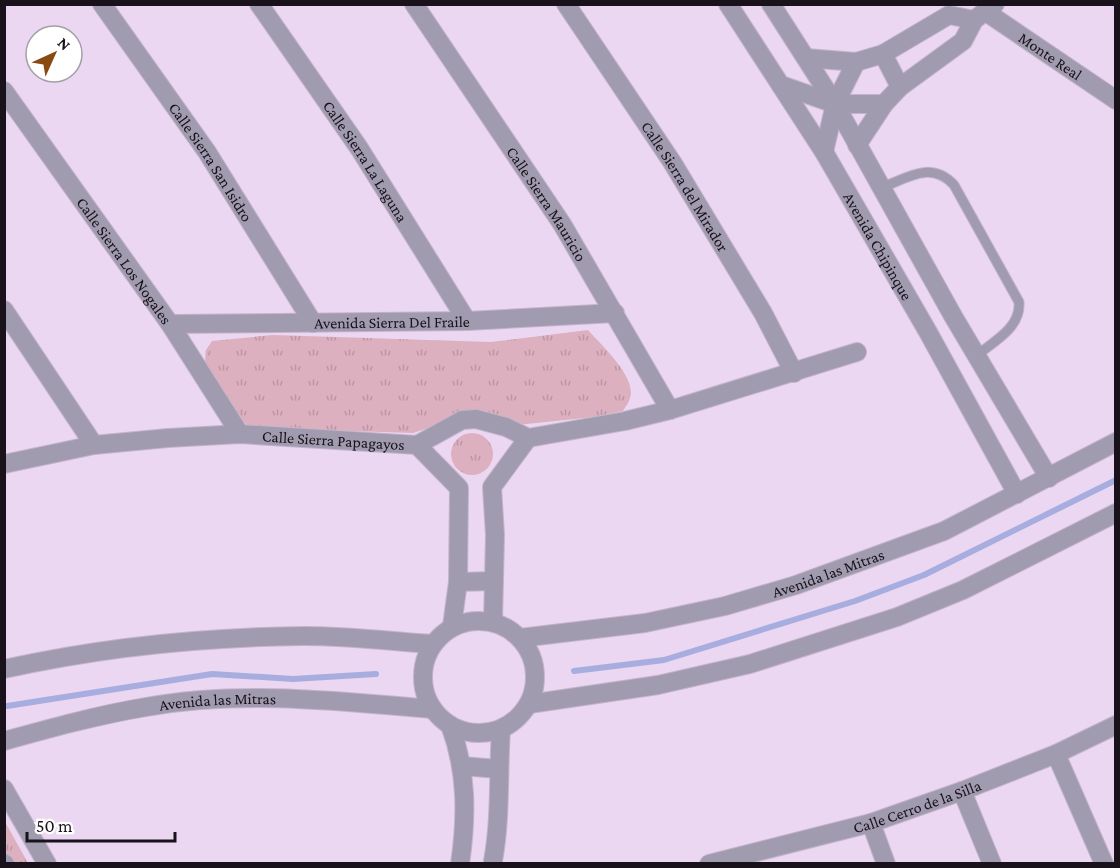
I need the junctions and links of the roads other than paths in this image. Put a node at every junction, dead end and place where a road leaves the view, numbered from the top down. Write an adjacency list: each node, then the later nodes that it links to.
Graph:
1 (102, 4): 25 (street, Calle Sierra San Isidro)
2 (259, 4): 24 (street, Calle Sierra La Laguna)
3 (414, 4): 23 (street, Calle Sierra Mauricio)
4 (566, 4): 29 (street, Calle Sierra del Mirador)
5 (728, 4): 13 (street, Avenida Chipinque)
6 (771, 4): 11 (street, Avenida Chipinque)
7 (946, 10): 8 (street); 9 (street); 10 (street)
8 (985, 12): 9 (street); 16 (street, Monte Real)
9 (963, 41): 14 (street)
10 (883, 54): 12 (street); 14 (street)
11 (806, 58): 12 (street); 17 (street, Avenida Chipinque)
12 (855, 62): 17 (street)
13 (780, 85): 17 (street); 20 (street, Avenida Chipinque)
14 (900, 87): 18 (street)
15 (4, 91): 26 (street, Calle Sierra Los Nogales)
16 (1116, 100)
17 (835, 104): 18 (street); 19 (street, Avenida Chipinque); 20 (street)
18 (884, 104): 19 (street)
19 (857, 145): 21 (street, Avenida Chipinque)
20 (824, 152): 40 (street, Avenida Chipinque)
21 (881, 188): 28 (street, Avenida Chipinque); 28 (lane)
22 (4, 310): 34 (street)
23 (615, 313): 24 (street, Avenida Sierra Del Fraile); 30 (street, Calle Sierra Mauricio)
24 (467, 321): 25 (street, Avenida Sierra Del Fraile)
25 (313, 323): 26 (street, Avenida Sierra Del Fraile)
26 (170, 324): 31 (street, Calle Sierra Los Nogales)
27 (857, 352): 29 (street)
28 (976, 356): 37 (street, Avenida Chipinque)
29 (794, 373): 30 (street)
30 (670, 410): 32 (street)
31 (240, 434): 34 (street, Calle Sierra Papagayos); 35 (street, Calle Sierra Papagayos)
32 (528, 438): 35 (street, Calle Sierra Papagayos); 38 (street)
33 (1116, 442): 37 (street, Avenida las Mitras)
34 (94, 445): 36 (street, Calle Sierra Papagayos)
35 (417, 445): 39 (street)
36 (4, 464)
37 (1049, 478): 40 (street, Avenida las Mitras)
38 (492, 487): 39 (street); 42 (street)
39 (459, 488): 43 (street)
40 (1017, 494): 46 (street, Avenida las Mitras)
41 (1116, 513): 49 (street)
42 (494, 581): 43 (street); 44 (street)
43 (458, 582): 45 (street)
44 (494, 622): 45 (street); 46 (street)
45 (452, 626): 47 (street)
46 (520, 638): 49 (street)
47 (432, 644): 48 (street); 50 (street)
48 (4, 669)
49 (529, 704): 53 (street)
50 (432, 709): 51 (street); 54 (street, Avenida las Mitras)
51 (450, 725): 53 (street); 56 (street)
52 (1116, 725): 55 (street, Calle Cerro de la Silla)
53 (501, 729): 57 (street)
54 (4, 741)
55 (1056, 754): 59 (street, Calle Cerro de la Silla); 70 (street)
56 (462, 766): 57 (street); 61 (street)
57 (498, 770): 62 (street)
58 (4, 789): 65 (street)
59 (962, 791): 60 (street, Calle Cerro de la Silla); 69 (street)
60 (870, 823): 63 (street, Calle Cerro de la Silla); 68 (street)
61 (465, 832): 62 (street); 66 (street)
62 (497, 833): 64 (street)
63 (766, 857): 67 (street, Calle Cerro de la Silla)
64 (495, 862): 66 (street)
65 (46, 864)
66 (462, 864)
67 (709, 864)
68 (886, 864)
69 (992, 864)
70 (1104, 864)

